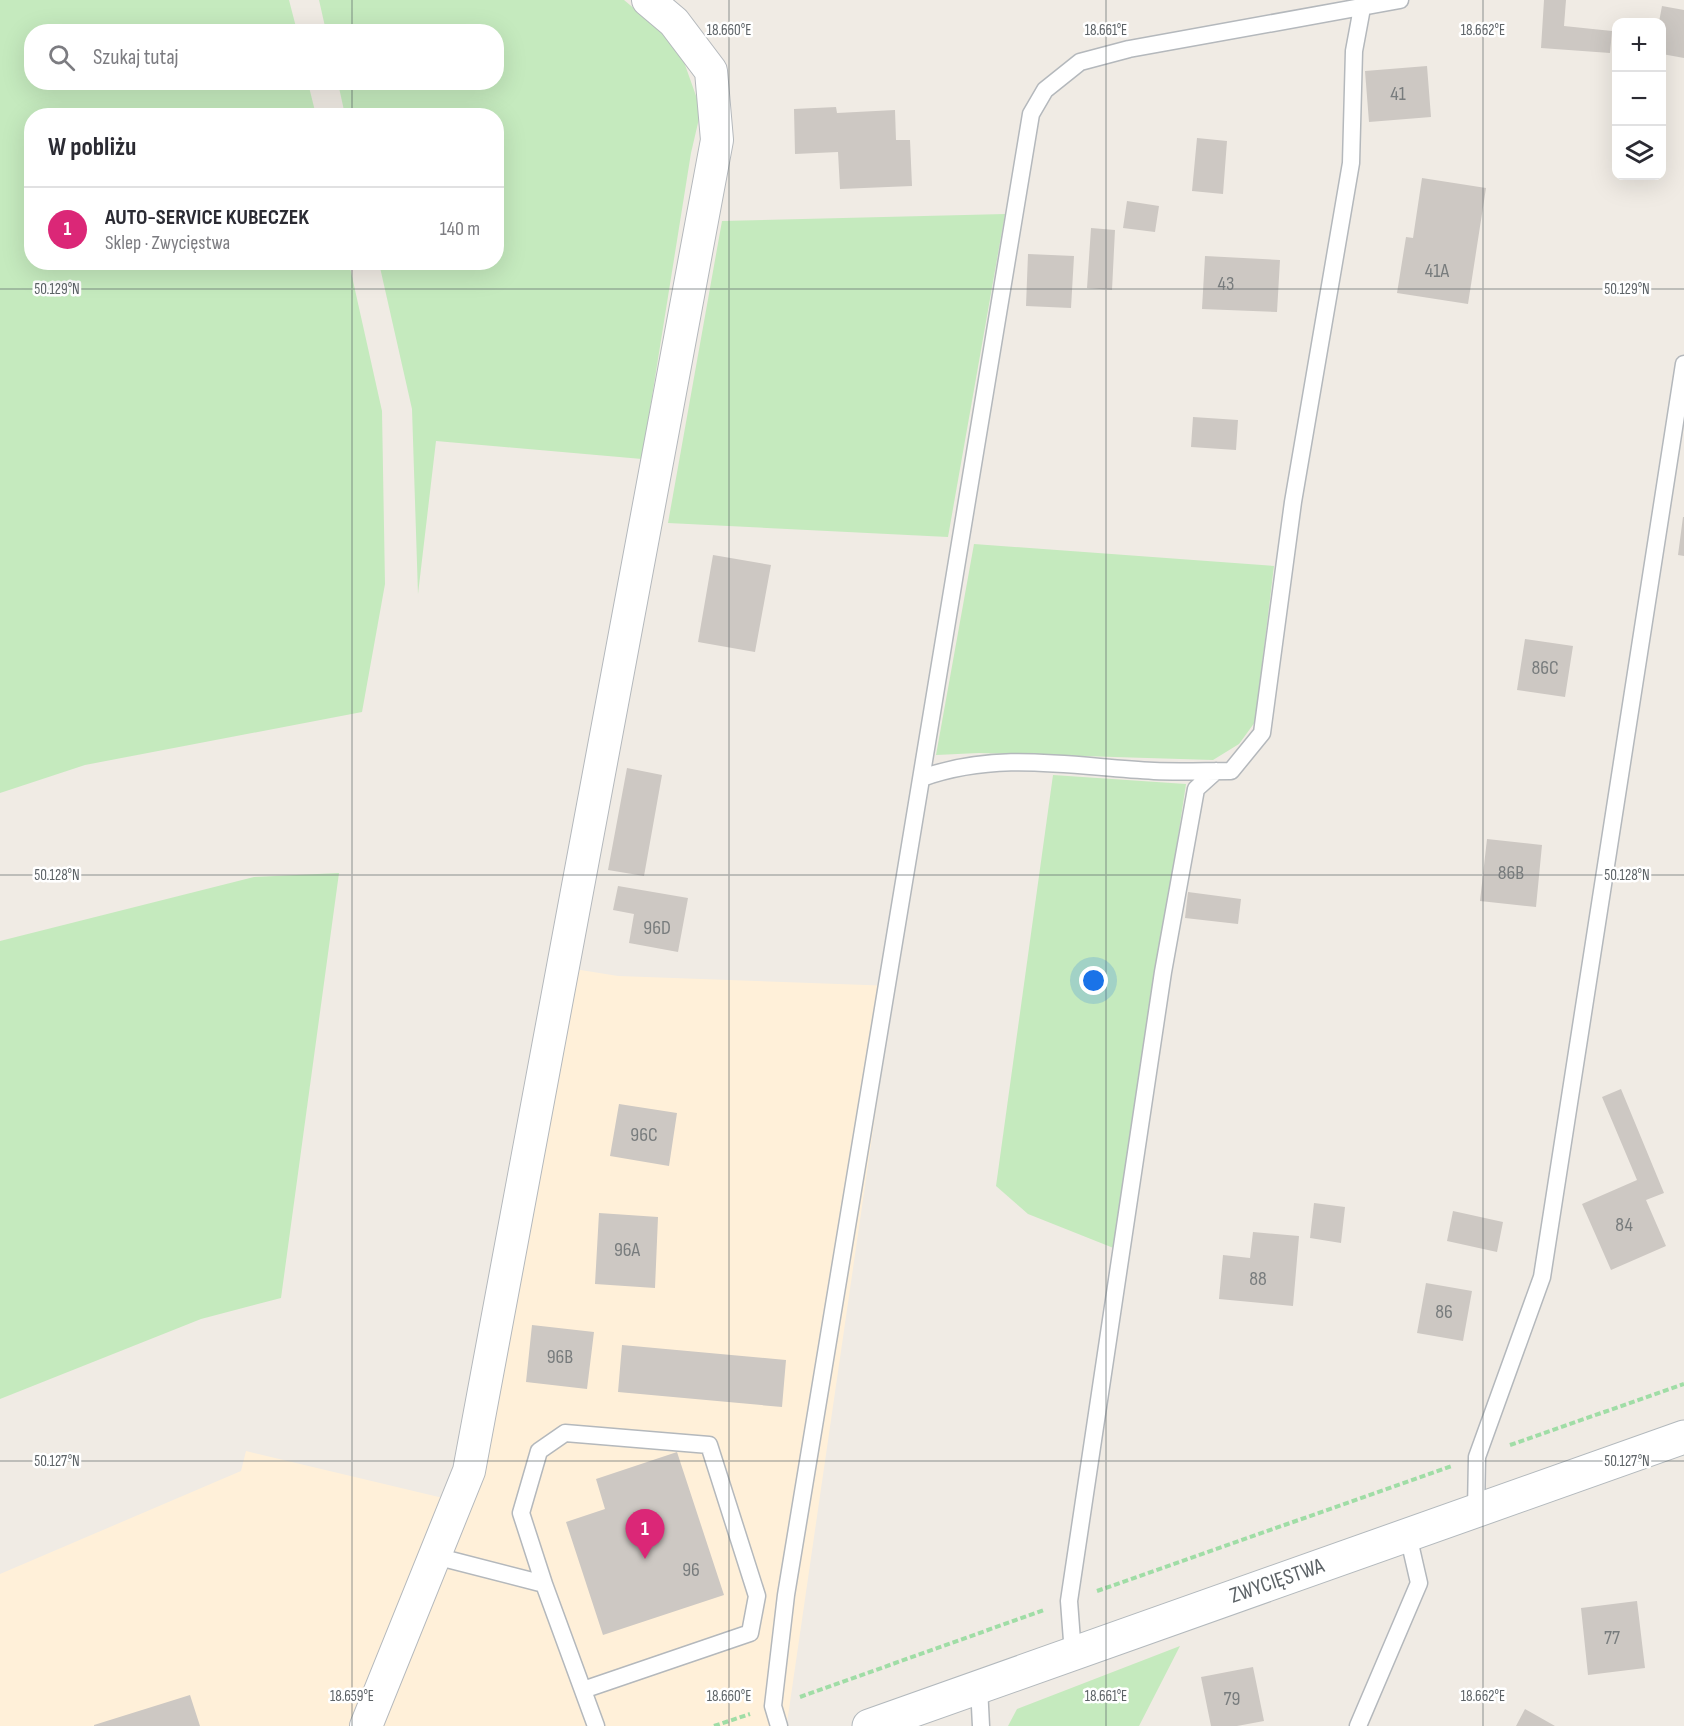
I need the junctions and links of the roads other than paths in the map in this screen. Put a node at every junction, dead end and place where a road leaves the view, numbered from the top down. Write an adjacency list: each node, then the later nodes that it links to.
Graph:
1 (648, 0): 10 (street)
2 (1400, 0): 3 (lane)
3 (1362, 8): 5 (lane); 6 (lane)
4 (1684, 364): 8 (lane)
5 (1216, 771): 6 (lane); 12 (lane)
6 (922, 778): 17 (lane)
7 (1684, 1437): 8 (main road, ZWYCIĘSTWA)
8 (1476, 1510): 9 (main road, ZWYCIĘSTWA)
9 (1408, 1535): 12 (main road, ZWYCIĘSTWA); 20 (lane)
10 (435, 1556): 11 (lane); 15 (street)
11 (544, 1584): 14 (lane); 14 (lane)
12 (1073, 1653): 13 (main road, ZWYCIĘSTWA)
13 (979, 1687): 18 (main road, ZWYCIĘSTWA); 19 (lane)
14 (583, 1690): 16 (lane)
15 (366, 1726)
16 (596, 1726)
17 (779, 1726)
18 (869, 1726)
19 (981, 1726)
20 (1358, 1726)

